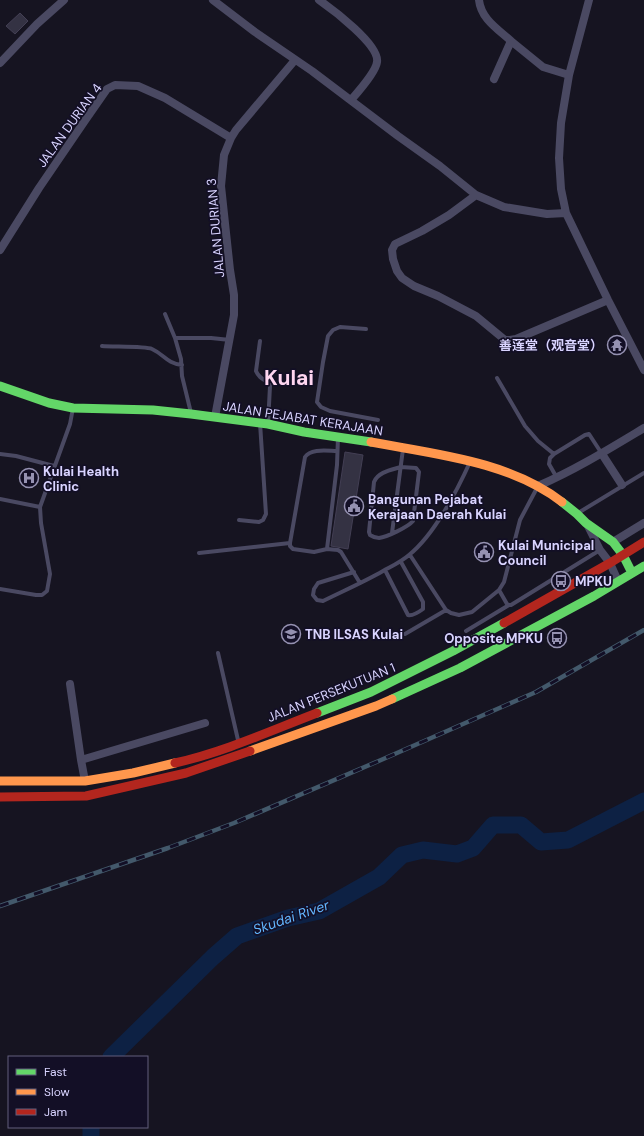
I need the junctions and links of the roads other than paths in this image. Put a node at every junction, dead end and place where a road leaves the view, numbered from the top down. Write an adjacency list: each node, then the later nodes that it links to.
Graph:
1 (64, 0): 8 (street)
2 (213, 0): 7 (street)
3 (318, 0): 11 (street)
4 (479, 0): 6 (street)
5 (589, 0): 9 (street)
6 (511, 41): 9 (street); 10 (street)
7 (295, 60): 11 (street); 12 (street, JALAN DURIAN 3)
8 (0, 63)
9 (569, 75): 14 (street)
10 (494, 79)
11 (351, 100): 13 (street)
12 (231, 138): 15 (street, JALAN DURIAN 4); 20 (street, JALAN DURIAN 3)
13 (476, 195): 14 (street); 16 (street)
14 (566, 213): 16 (street)
15 (0, 250)
16 (608, 300): 24 (street)
17 (165, 314): 19 (lane)
18 (366, 330): 30 (lane)
19 (175, 338): 20 (lane); 23 (lane)
20 (230, 340): 29 (street, JALAN DURIAN 3)
21 (260, 341): 31 (lane)
22 (102, 346): 23 (lane)
23 (182, 365): 28 (lane)
24 (644, 370)
25 (497, 378): 37 (lane)
26 (0, 386): 27 (main road, JALAN PEJABAT KERAJAAN)
27 (73, 408): 28 (main road, JALAN PEJABAT KERAJAAN); 40 (lane)
28 (191, 414): 29 (main road, JALAN PEJABAT KERAJAAN)
29 (214, 417): 31 (main road, JALAN PEJABAT KERAJAAN)
30 (378, 420)
31 (264, 424): 33 (main road, JALAN PEJABAT KERAJAAN); 49 (lane)
32 (644, 428): 38 (street)
33 (338, 437): 34 (main road, JALAN PEJABAT KERAJAAN); 35 (lane)
34 (403, 449): 39 (main road, JALAN PEJABAT KERAJAAN); 41 (lane)
35 (337, 451): 55 (lane); 56 (lane)
36 (0, 454): 40 (lane)
37 (554, 454): 38 (lane); 43 (lane)
38 (602, 454): 43 (street); 44 (street)
39 (470, 461): 45 (main road, JALAN PEJABAT KERAJAAN); 59 (lane)
40 (54, 466): 47 (lane)
41 (401, 467): 52 (lane); 52 (lane); 52 (lane)
42 (644, 473): 44 (lane)
43 (557, 478): 45 (street)
44 (622, 485): 48 (lane)
45 (538, 486): 48 (main road, JALAN PEJABAT KERAJAAN); 70 (lane)
46 (0, 499): 47 (lane)
47 (40, 507): 69 (lane)
48 (577, 514): 50 (main road, JALAN PEJABAT KERAJAAN)
49 (239, 520)
50 (586, 523): 53 (main road, JALAN PEJABAT KERAJAAN); 57 (street, JALAN PEJABAT KERAJAAN)
51 (644, 523): 53 (street)
52 (392, 533)
53 (613, 542): 60 (main road, JALAN PEJABAT KERAJAAN)
54 (644, 542): 60 (main road, JALAN PERSEKUTUAN 1)
55 (290, 543): 56 (lane); 58 (lane)
56 (327, 549): 65 (lane)
57 (600, 550): 62 (street, JALAN PEJABAT KERAJAAN); 71 (lane)
58 (199, 553)
59 (410, 555): 61 (lane); 72 (lane)
60 (623, 555): 62 (main road, JALAN PERSEKUTUAN 1); 66 (main road, JALAN PEJABAT KERAJAAN)
61 (401, 562): 64 (lane); 64 (lane)
62 (610, 563): 67 (street, JALAN PEJABAT KERAJAAN); 78 (main road, JALAN PERSEKUTUAN 1)
63 (644, 566): 66 (main road, JALAN PERSEKUTUAN 1)
64 (385, 570): 68 (lane)
65 (354, 572): 68 (lane); 68 (lane)
66 (632, 573): 67 (main road, JALAN PERSEKUTUAN 1)
67 (618, 581): 82 (main road, JALAN PERSEKUTUAN 1)
68 (360, 583)
69 (0, 589)
70 (500, 590): 71 (lane); 72 (lane)
71 (509, 605): 73 (lane)
72 (446, 610): 74 (lane)
73 (466, 631)
74 (404, 634)
75 (218, 653): 78 (lane)
76 (70, 684): 79 (street)
77 (206, 723): 79 (street)
78 (238, 743): 81 (main road, JALAN PERSEKUTUAN 1)
79 (81, 760): 81 (street)
80 (0, 781): 81 (main road, JALAN PERSEKUTUAN 1)
81 (85, 781)
82 (0, 797)

